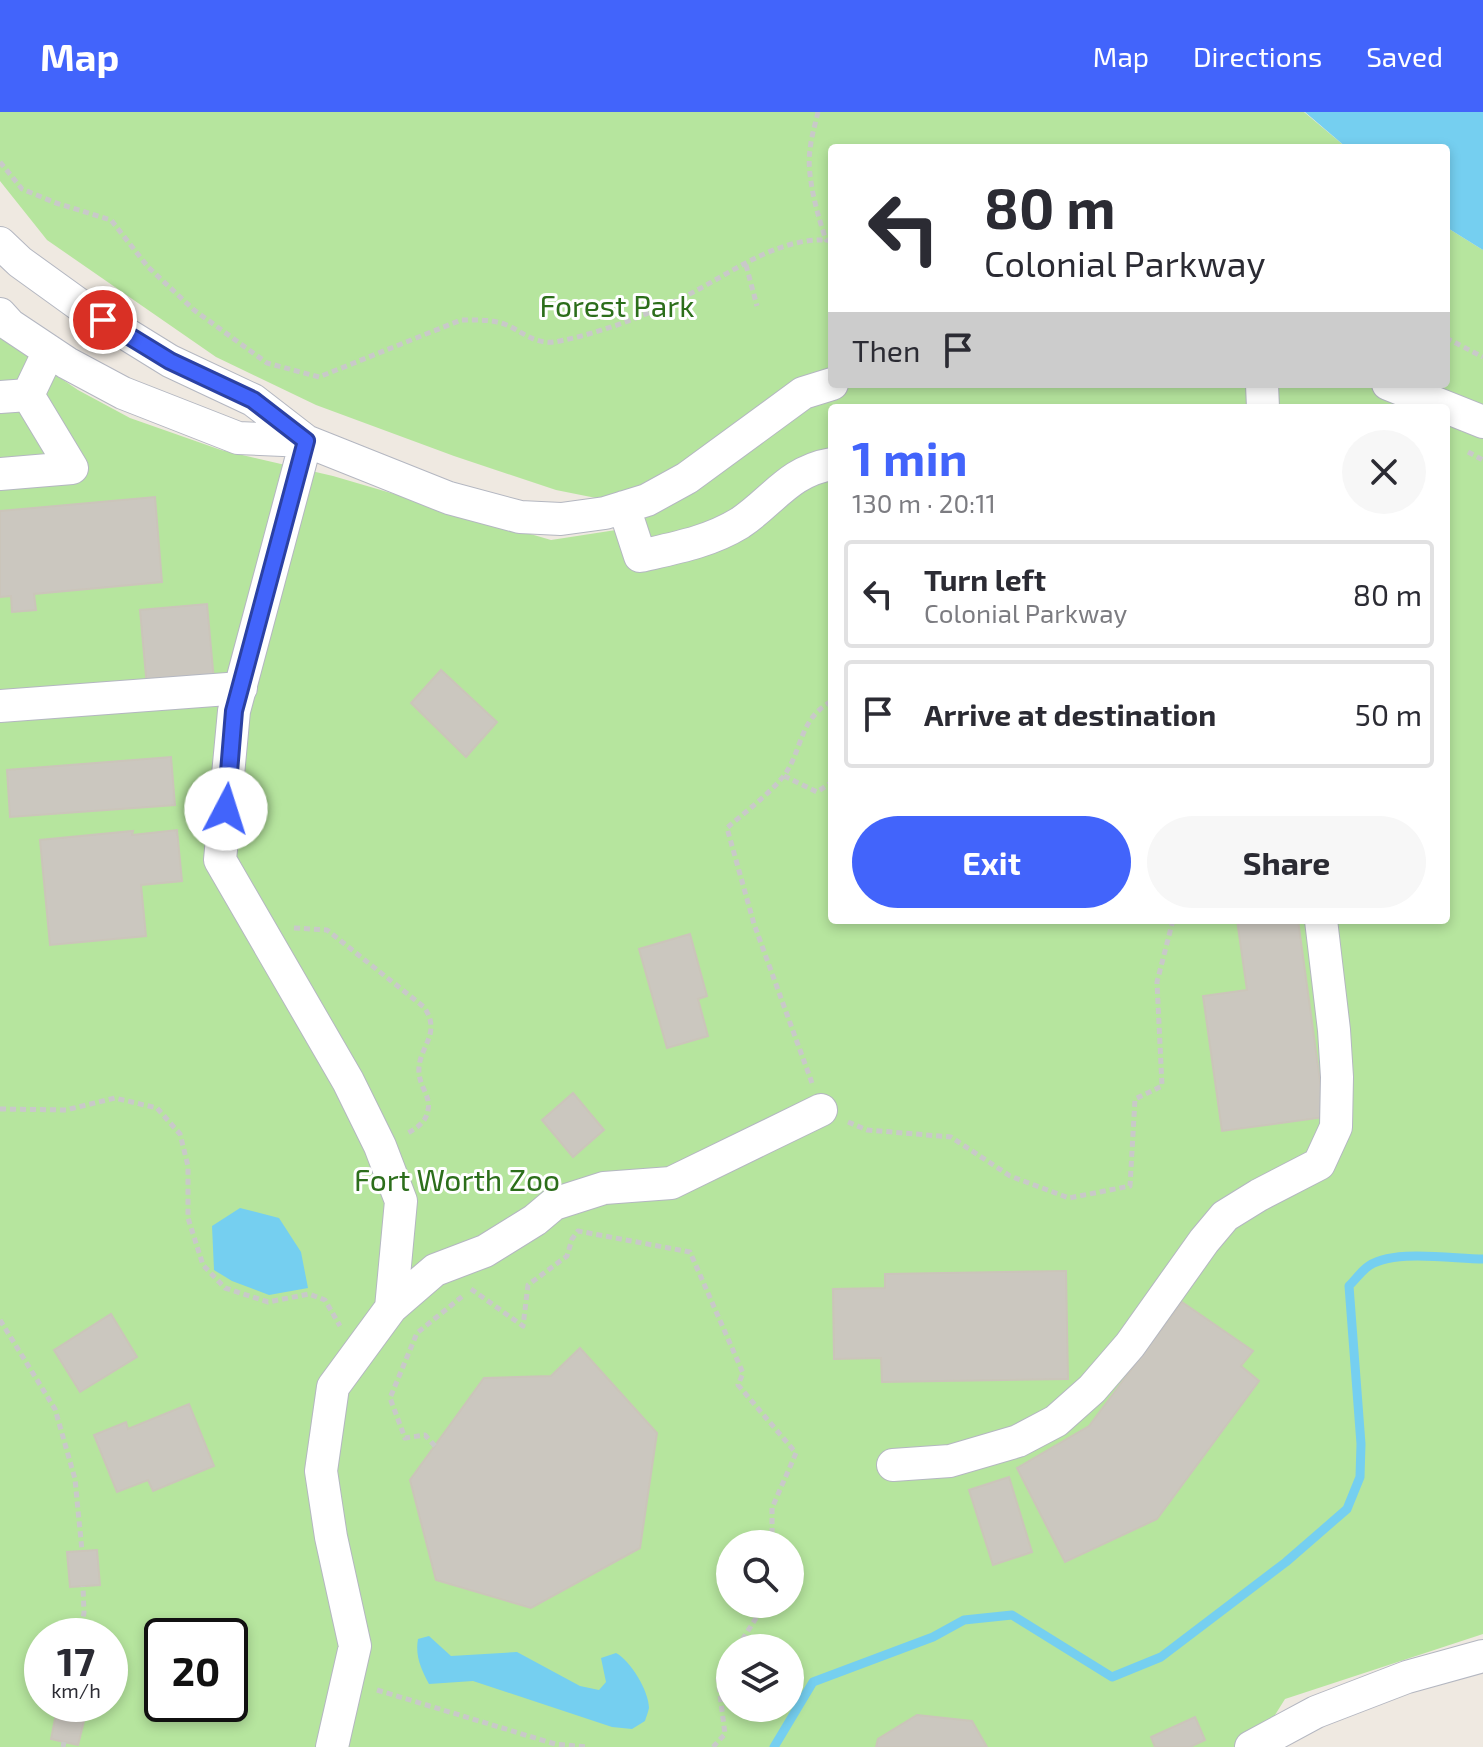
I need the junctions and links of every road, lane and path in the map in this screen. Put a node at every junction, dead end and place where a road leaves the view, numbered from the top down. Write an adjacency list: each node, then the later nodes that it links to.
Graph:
1 (818, 112): 3 (path)
2 (0, 162): 6 (path)
3 (828, 238)
4 (828, 240): 6 (path)
5 (0, 243): 18 (street)
6 (746, 265): 7 (path)
7 (757, 306)
8 (0, 314): 10 (street)
9 (1450, 340): 11 (path)
10 (49, 351): 14 (street); 18 (street)
11 (1483, 357)
12 (828, 385): 21 (street)
13 (1398, 388): 15 (street)
14 (14, 396): 20 (street)
15 (1438, 404)
16 (1450, 409): 17 (street)
17 (1483, 422)
18 (306, 441): 21 (street); 22 (street)
19 (828, 465): 21 (street)
20 (0, 474)
21 (624, 507)
22 (241, 688): 24 (street); 27 (street)
23 (828, 703): 25 (path)
24 (0, 706)
25 (784, 776): 26 (path); 31 (path)
26 (828, 785)
27 (254, 920): 32 (street); 32 (path)
28 (1172, 924): 31 (path)
29 (1321, 924): 36 (street)
30 (0, 1109): 33 (path)
31 (821, 1110): 33 (street)
32 (382, 1151): 33 (street)
33 (392, 1300): 42 (street)
34 (0, 1320): 38 (path)
35 (435, 1446): 37 (path)
36 (893, 1465)
37 (772, 1530)
38 (82, 1551)
39 (83, 1586): 40 (path)
40 (83, 1618)
41 (1483, 1656): 47 (street)
42 (348, 1681): 44 (street); 45 (path)
43 (723, 1722): 46 (path)
44 (332, 1747)
45 (587, 1747)
46 (713, 1747)
47 (1251, 1747)

